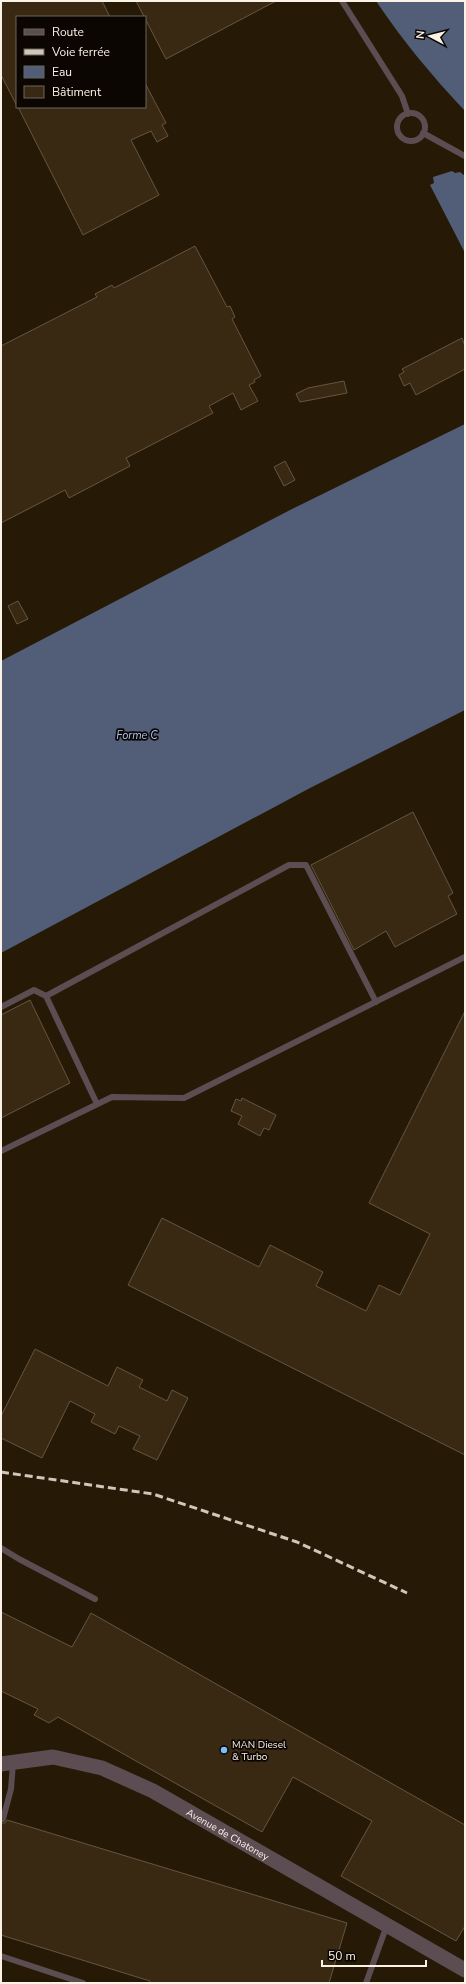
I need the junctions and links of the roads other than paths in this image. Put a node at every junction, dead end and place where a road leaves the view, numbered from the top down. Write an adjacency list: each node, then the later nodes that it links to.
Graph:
1 (342, 1): 2 (lane)
2 (408, 114): 3 (lane); 3 (lane)
3 (424, 132): 4 (lane)
4 (465, 156)
5 (465, 957): 7 (lane)
6 (46, 996): 7 (lane); 8 (lane); 9 (lane)
7 (376, 1002): 9 (lane)
8 (1, 1007)
9 (97, 1104): 10 (lane)
10 (1, 1151)
11 (1, 1548): 12 (lane)
12 (95, 1599)
13 (7, 1764): 14 (lane); 15 (street, Avenue de Chatoney)
14 (3, 1818)
15 (387, 1925): 17 (street, Avenue de Chatoney); 19 (lane)
16 (1, 1956): 18 (lane)
17 (465, 1970)
18 (83, 1983)
19 (366, 1983)

